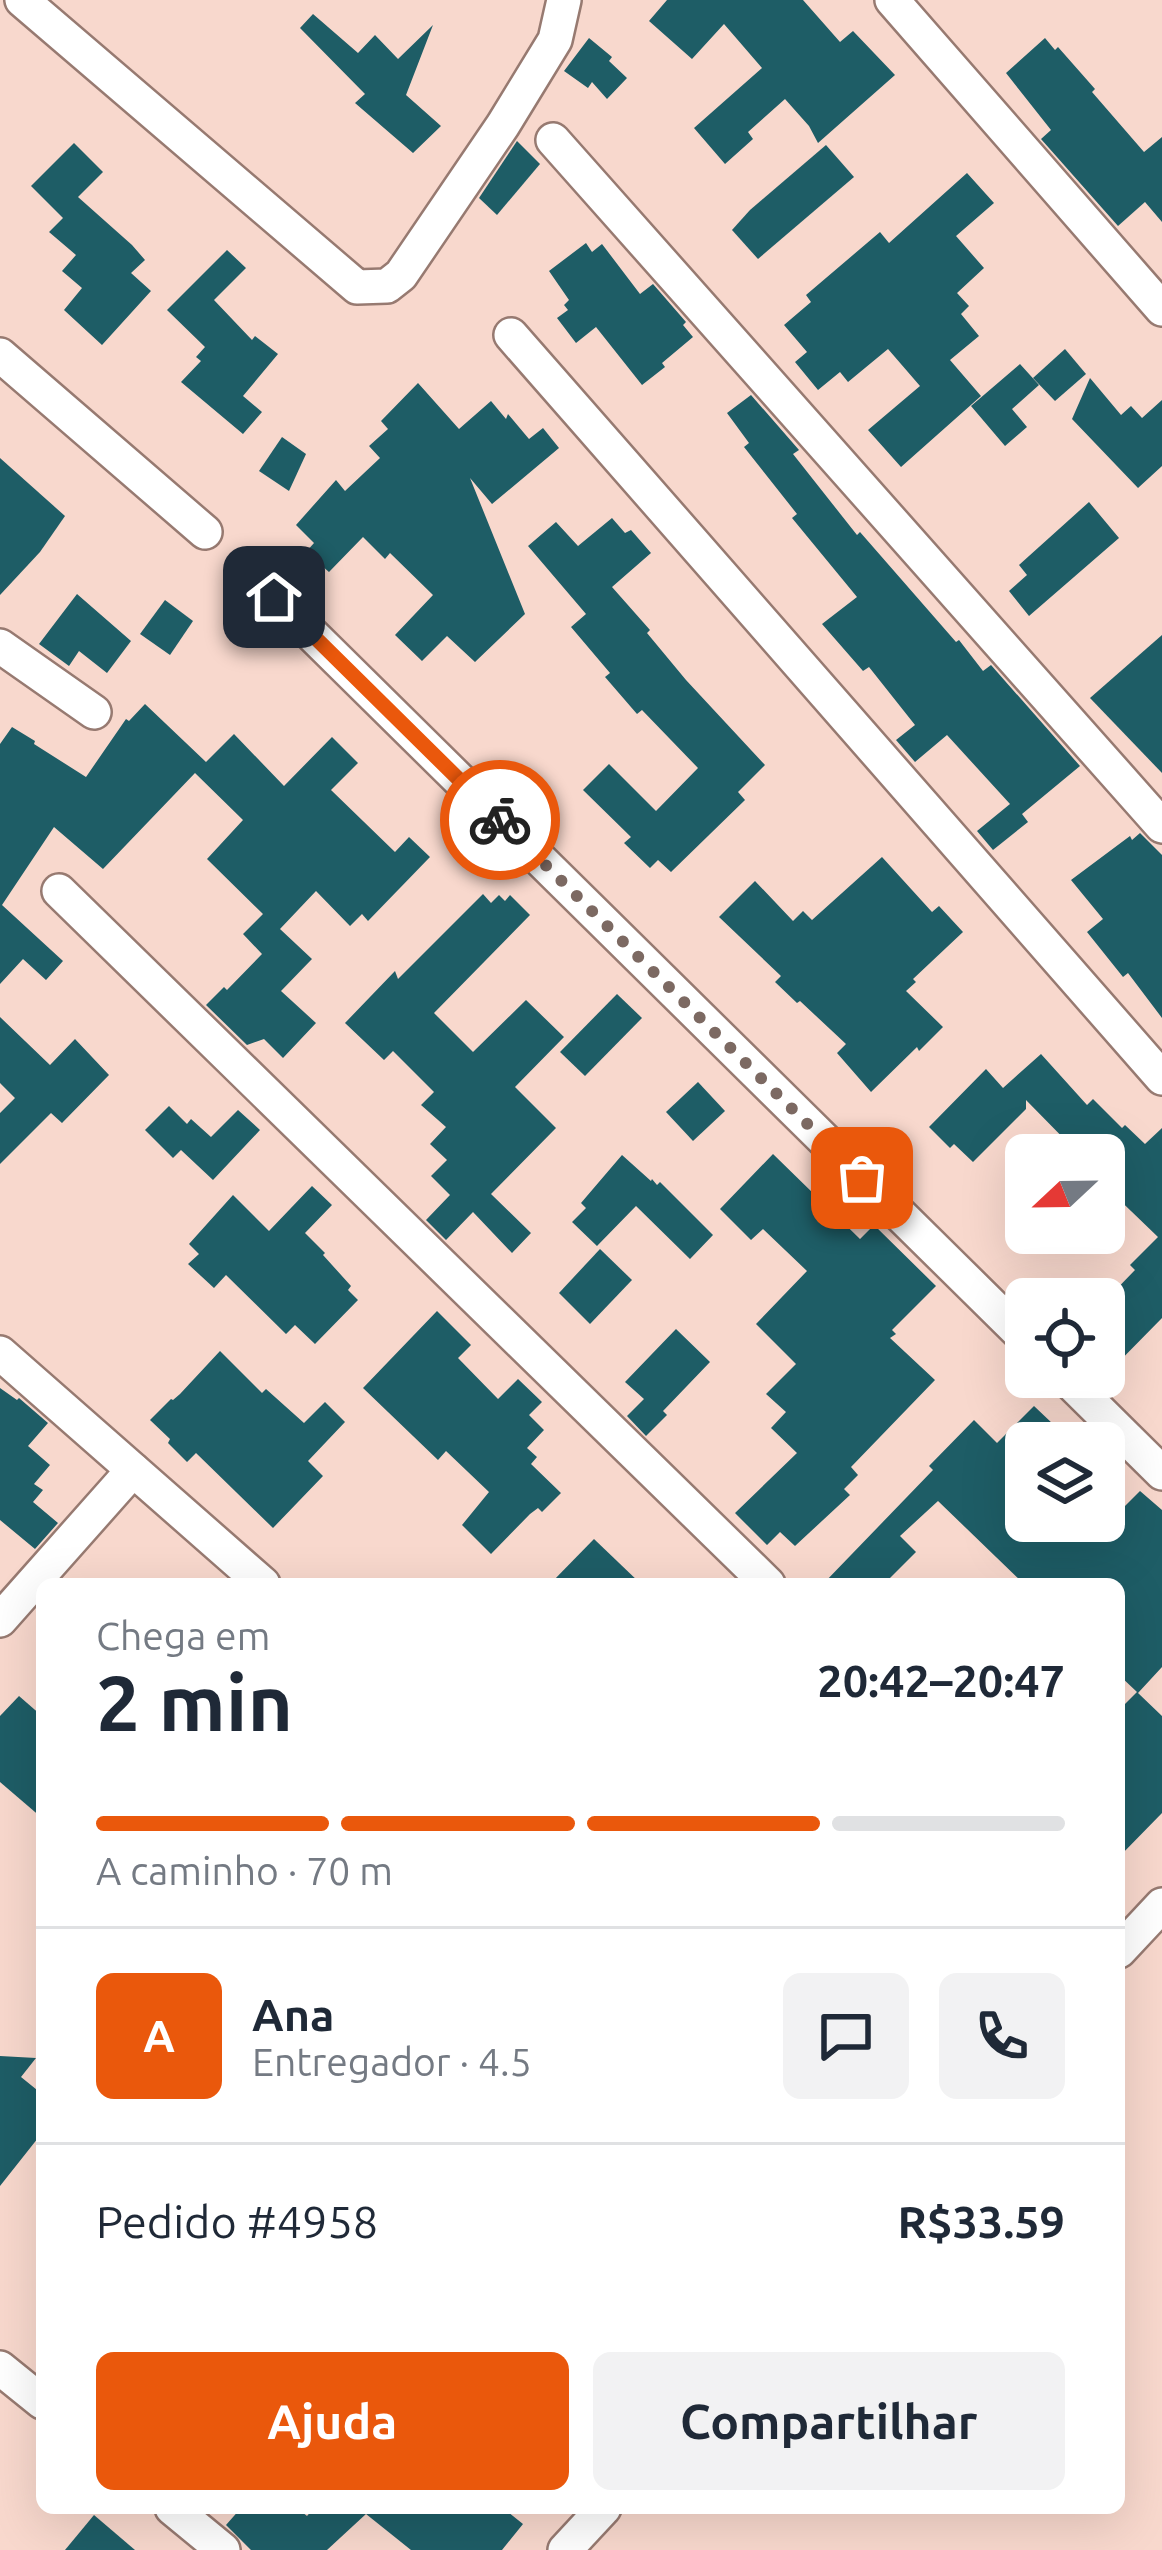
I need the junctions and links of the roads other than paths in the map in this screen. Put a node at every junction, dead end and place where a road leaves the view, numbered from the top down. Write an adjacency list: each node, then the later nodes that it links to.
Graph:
1 (22, 0): 2 (street)
2 (564, 0)
3 (892, 0): 5 (street)
4 (553, 140): 12 (street)
5 (1162, 309)
6 (511, 335): 14 (street)
7 (0, 355): 8 (street)
8 (205, 532)
9 (274, 597): 15 (street)
10 (0, 646): 11 (street)
11 (94, 712)
12 (1162, 826)
13 (59, 891): 22 (street)
14 (1162, 1078)
15 (1005, 1318)
16 (0, 1353): 18 (street)
17 (1086, 1398): 19 (street)
18 (134, 1470): 20 (street); 21 (street)
19 (1162, 1473)
20 (38, 1578)
21 (256, 1578)
22 (762, 1578)
23 (36, 1580): 24 (street)
24 (0, 1620)
25 (1162, 1905): 26 (street)
26 (1125, 1937)
27 (0, 2368): 28 (street)
28 (36, 2397)
29 (179, 2514): 31 (street)
30 (599, 2514): 32 (street)
31 (224, 2550)
32 (566, 2550)

